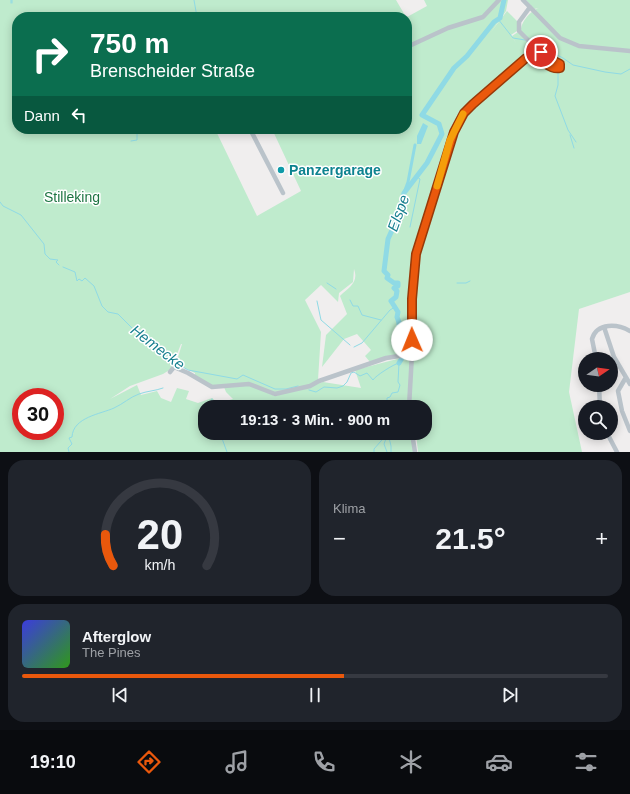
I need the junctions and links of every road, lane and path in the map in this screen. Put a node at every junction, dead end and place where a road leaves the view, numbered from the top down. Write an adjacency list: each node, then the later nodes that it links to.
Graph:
1 (500, 0): 4 (street)
2 (523, 0): 3 (street)
3 (530, 7): 5 (street); 11 (street)
4 (412, 45)
5 (630, 51)
6 (253, 134): 7 (street)
7 (283, 193)
8 (604, 327): 9 (street); 10 (street); 13 (street)
9 (630, 331)
10 (595, 352)
11 (412, 354): 12 (street); 15 (street)
12 (170, 372)
13 (626, 379): 14 (street); 16 (street)
14 (630, 384)
15 (409, 400)
16 (630, 431)
17 (413, 440): 19 (street)
18 (611, 440): 20 (street)
19 (415, 452)
20 (617, 452)

